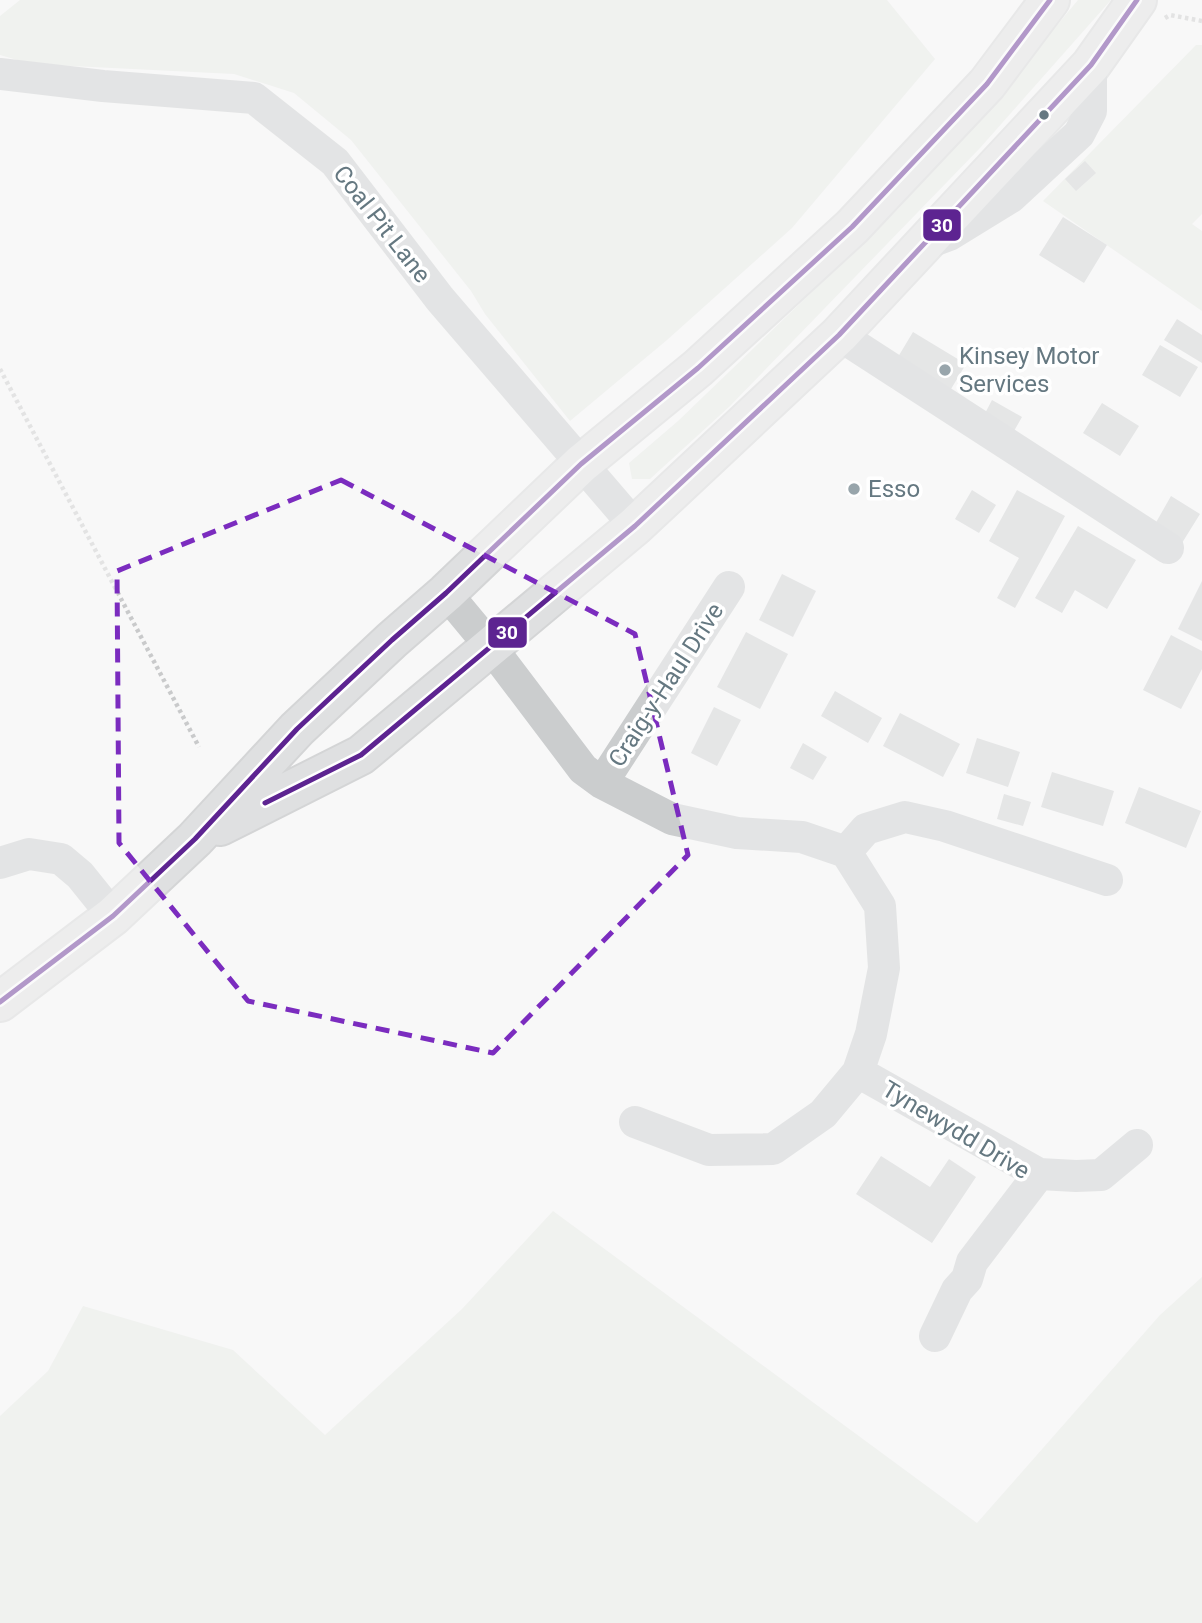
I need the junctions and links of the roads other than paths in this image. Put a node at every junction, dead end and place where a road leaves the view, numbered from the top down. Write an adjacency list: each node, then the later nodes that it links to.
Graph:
1 (1050, 0): 5 (main road)
2 (1147, 11): 4 (main road)
3 (0, 74): 5 (street, Coal Pit Lane)
4 (839, 335): 6 (main road); 7 (street)
5 (581, 464): 6 (street, Coal Pit Lane); 9 (main road)
6 (635, 526): 10 (main road)
7 (1168, 548)
8 (729, 587): 11 (street, Craig-y-Haul Drive)
9 (446, 593): 10 (street, Craig-y-Haul Drive); 12 (main road)
10 (490, 646): 11 (street, Craig-y-Haul Drive); 12 (main road)
11 (602, 783): 13 (street, Craig-y-Haul Drive)
12 (195, 839): 16 (main road)
13 (846, 852): 15 (street); 18 (street, Tynewydd Drive)
14 (0, 863): 16 (street)
15 (1107, 880)
16 (113, 916): 17 (main road)
17 (0, 1002)
18 (858, 1072): 19 (street, Tynewydd Drive); 21 (street, Tynewydd Drive)
19 (635, 1122)
20 (1137, 1145): 21 (street)
21 (1039, 1174): 22 (street, Tynewydd Drive)
22 (935, 1336)

